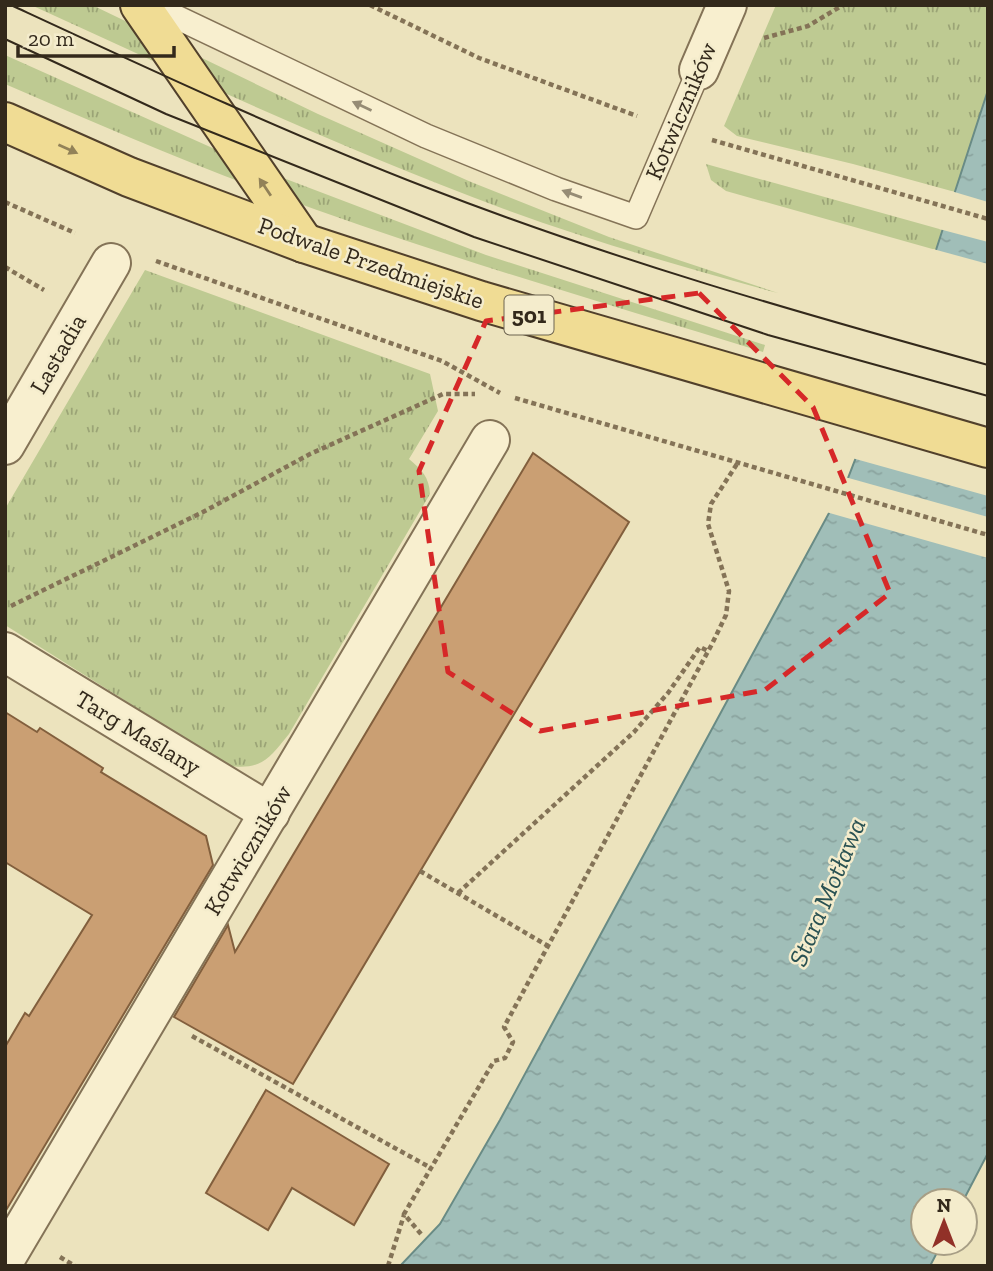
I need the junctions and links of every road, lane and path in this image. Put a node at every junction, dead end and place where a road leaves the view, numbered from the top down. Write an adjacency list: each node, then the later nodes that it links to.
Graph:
1 (140, 5): 12 (main road, one-way to 1)
2 (151, 5): 8 (lane, Kotwiczników, one-way to 2)
3 (369, 5): 8 (path)
4 (727, 5): 6 (street, Kotwiczników)
5 (843, 5): 6 (path)
6 (705, 56): 8 (lane, Kotwiczników)
7 (5, 122): 12 (main road, Podwale Przedmiejskie / 501, one-way to 12)
8 (673, 129): 10 (path)
9 (5, 202): 11 (path)
10 (988, 219)
11 (79, 235)
12 (304, 243): 21 (main road, Podwale Przedmiejskie / 501)
13 (128, 260): 18 (path); 20 (street, Lastadia)
14 (5, 267): 15 (path)
15 (48, 293)
16 (480, 395): 24 (path)
17 (493, 395): 18 (path)
18 (505, 395): 22 (path)
19 (490, 440): 27 (street, Kotwiczników)
20 (5, 445)
21 (988, 448)
22 (737, 464): 23 (path); 25 (path)
23 (988, 535)
24 (5, 609)
25 (708, 651): 29 (path); 30 (path)
26 (5, 652): 27 (street, Targ Maślany)
27 (270, 813): 31 (street, Kotwiczników)
28 (421, 871): 29 (path)
29 (458, 893): 30 (path)
30 (548, 946): 32 (path)
31 (151, 1013): 32 (path); 35 (street, Kotwiczników)
32 (431, 1168): 33 (path)
33 (404, 1214): 34 (path); 36 (path)
34 (422, 1234)
35 (5, 1259)
36 (388, 1266)

